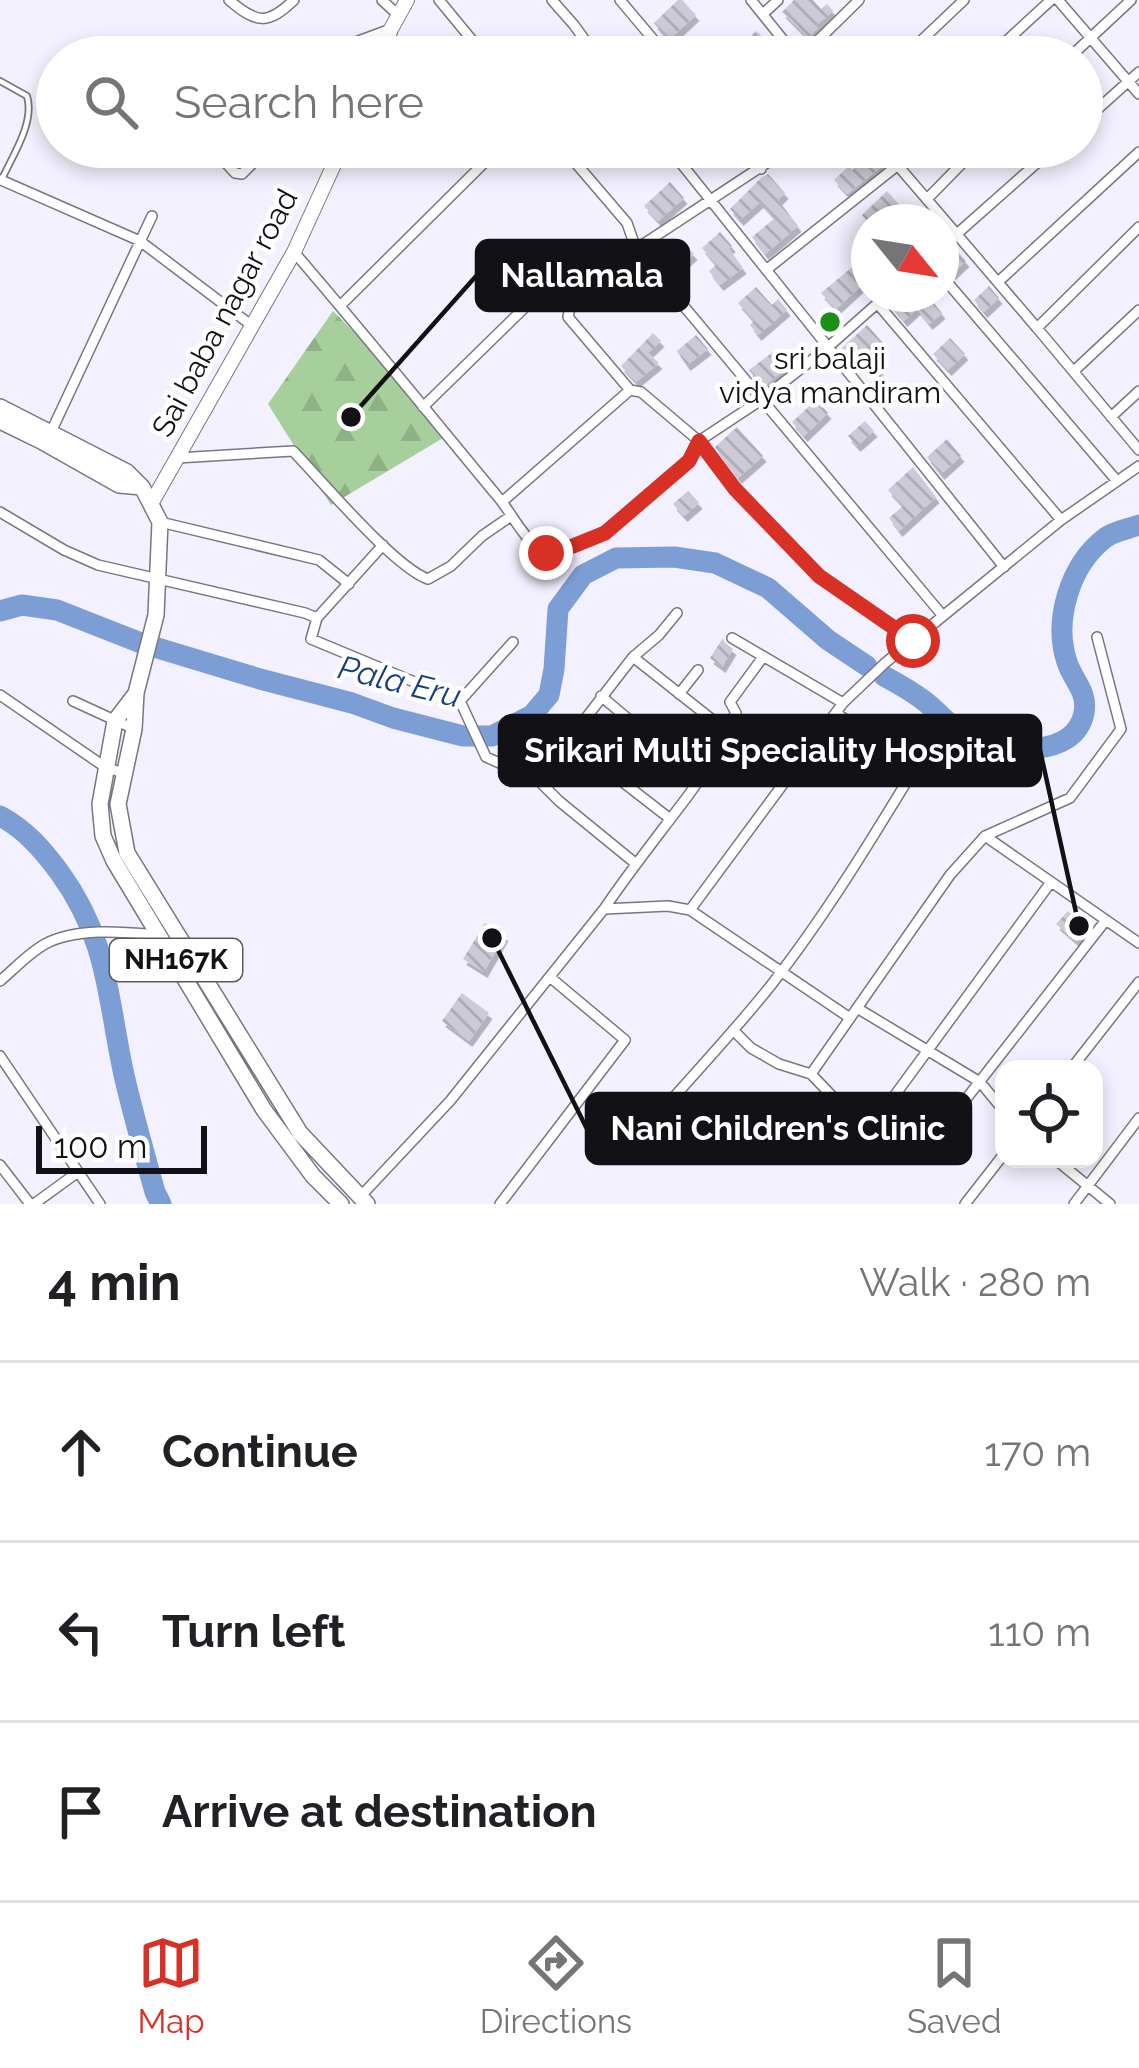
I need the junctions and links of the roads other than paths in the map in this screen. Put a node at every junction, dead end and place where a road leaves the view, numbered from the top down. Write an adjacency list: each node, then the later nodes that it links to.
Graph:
1 (229, 0): 15 (street)
2 (276, 0): 15 (street)
3 (294, 0): 15 (street)
4 (382, 0): 17 (street)
5 (407, 0): 17 (main road)
6 (439, 0): 20 (street)
7 (552, 0): 21 (street)
8 (620, 0): 22 (street)
9 (751, 0): 16 (street)
10 (778, 0): 16 (street)
11 (860, 0): 24 (street)
12 (964, 0): 25 (street)
13 (1054, 0): 26 (street); 27 (street)
14 (1131, 0): 28 (street)
15 (285, 9)
16 (764, 14): 23 (street)
17 (394, 22): 18 (street); 19 (main road)
18 (363, 36)
19 (389, 36)
20 (469, 36)
21 (582, 36)
22 (650, 36)
23 (782, 36)
24 (821, 36)
25 (926, 36)
26 (1013, 36)
27 (1086, 36)
28 (1092, 36)
29 (1103, 54): 32 (street)
30 (1139, 72): 32 (street)
31 (0, 81): 46 (lane)
32 (1128, 82): 33 (street); 34 (street)
33 (1139, 94)
34 (1103, 104)
35 (1139, 152): 58 (street)
36 (332, 168): 56 (main road, Sai baba nagar road)
37 (479, 168): 61 (street)
38 (580, 168): 55 (street)
39 (685, 168): 48 (street)
40 (764, 168): 45 (street)
41 (894, 168): 57 (street)
42 (901, 168): 47 (street)
43 (957, 168): 47 (street)
44 (1031, 168): 52 (street)
45 (761, 170): 48 (street)
46 (1, 181): 54 (street)
47 (927, 199): 49 (street)
48 (711, 200): 55 (street); 57 (street)
49 (931, 204)
50 (152, 216): 54 (street)
51 (1139, 227): 66 (street)
52 (959, 232)
53 (959, 236): 58 (street)
54 (140, 241): 65 (street); 76 (street)
55 (636, 249): 59 (street); 71 (street)
56 (294, 252): 61 (street); 65 (main road, Sai baba nagar road)
57 (766, 270): 67 (street)
58 (998, 282): 66 (street)
59 (582, 293): 69 (street); 73 (street)
60 (959, 296): 81 (street)
61 (341, 305): 73 (street)
62 (1139, 310): 68 (street)
63 (868, 312): 67 (street)
64 (884, 312): 87 (street)
65 (251, 325): 79 (main road, Sai baba nagar road)
66 (1037, 328): 68 (street)
67 (827, 348): 71 (street); 90 (street)
68 (1074, 371): 74 (street)
69 (630, 390): 77 (street); 84 (street)
70 (1139, 391): 74 (street)
71 (761, 400): 77 (street); 94 (street)
72 (0, 407): 76 (highway, NH167K)
73 (423, 407): 84 (street)
74 (1111, 417): 78 (street)
75 (0, 421): 82 (highway)
76 (51, 432): 82 (highway, NH167K)
77 (699, 441): 86 (street); 98 (street)
78 (1139, 450)
79 (178, 458): 83 (main road, Sai baba nagar road); 89 (street)
80 (1139, 466): 81 (street)
81 (1117, 481): 87 (street)
82 (142, 487): 83 (highway, NH167K)
83 (152, 502): 88 (highway, NH167K)
84 (502, 502): 86 (street)
85 (0, 512): 91 (street)
86 (511, 516): 89 (street)
87 (1061, 520): 90 (street)
88 (160, 522): 91 (highway, NH167K); 92 (street)
89 (383, 545): 92 (street)
90 (1004, 567): 94 (street)
91 (158, 580): 95 (street); 103 (highway, NH167K)
92 (349, 584): 95 (street)
93 (677, 613): 100 (street)
94 (944, 616): 98 (street)
95 (316, 618): 108 (street)
96 (1097, 637): 119 (street)
97 (732, 638): 101 (street)
98 (913, 641): 109 (street)
99 (513, 642): 108 (street)
100 (633, 656): 104 (street); 106 (street)
101 (764, 657): 109 (street); 112 (street)
102 (698, 670): 104 (street)
103 (136, 693): 110 (highway, NH167K); 111 (highway, NH167K)
104 (679, 694): 112 (street)
105 (0, 695): 114 (street)
106 (602, 696): 113 (street); 116 (street)
107 (73, 701): 110 (street)
108 (460, 701): 117 (street)
109 (839, 708): 123 (street); 130 (street)
110 (116, 721): 111 (street); 114 (highway, NH167K)
111 (134, 730): 115 (highway, NH167K)
112 (724, 731): 116 (street)
113 (568, 743): 117 (street); 118 (street)
114 (105, 767): 115 (street); 126 (highway, NH167K)
115 (123, 773): 128 (highway, NH167K)
116 (698, 778): 118 (street)
117 (538, 780): 120 (street)
118 (669, 818): 120 (street)
119 (985, 836): 121 (street); 134 (street)
120 (635, 863): 122 (street)
121 (1051, 882): 124 (street); 136 (street)
122 (604, 909): 123 (street); 131 (street)
123 (690, 910): 130 (street)
124 (1106, 920): 127 (street); 140 (street)
125 (1139, 922): 127 (street)
126 (160, 935): 128 (street); 132 (street); 153 (highway, NH167K)
127 (1128, 935): 129 (street)
128 (180, 936): 150 (highway, NH167K)
129 (1139, 943)
130 (781, 971): 134 (street); 135 (street)
131 (550, 978): 150 (street); 154 (street)
132 (0, 981)
133 (1139, 982): 138 (street)
134 (854, 1013): 136 (street); 139 (street)
135 (733, 1030): 139 (street); 144 (street)
136 (929, 1049): 139 (street); 140 (street)
137 (0, 1056): 148 (street)
138 (1078, 1060)
139 (811, 1074)
140 (980, 1082): 141 (street); 143 (street)
141 (995, 1100)
142 (1139, 1118): 149 (street)
143 (941, 1131)
144 (639, 1137)
145 (0, 1165): 151 (street)
146 (995, 1166): 155 (street)
147 (1065, 1168): 149 (street)
148 (78, 1172): 151 (street); 152 (street)
149 (1088, 1186): 156 (street); 157 (street)
150 (363, 1201)
151 (32, 1204)
152 (100, 1204)
153 (341, 1204)
154 (500, 1204)
155 (965, 1204)
156 (1074, 1204)
157 (1110, 1204)

